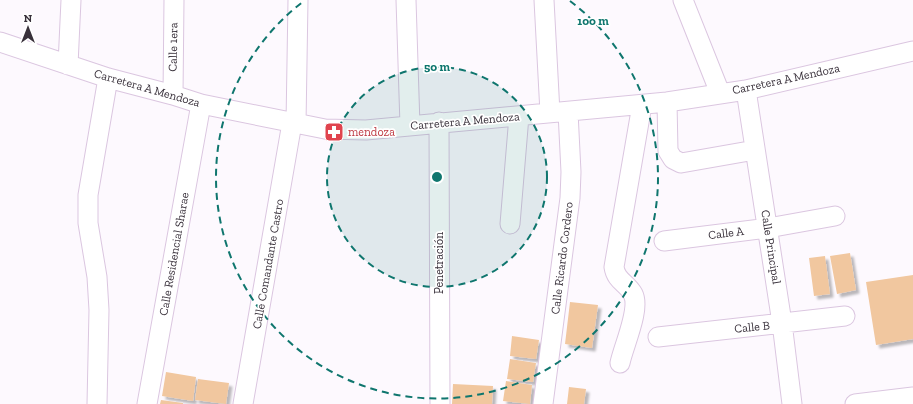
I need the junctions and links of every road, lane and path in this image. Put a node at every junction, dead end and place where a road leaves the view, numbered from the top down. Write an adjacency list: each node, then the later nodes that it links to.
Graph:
1 (70, 0): 9 (street)
2 (174, 0): 13 (street, Calle 1era)
3 (298, 0): 21 (street, Calle Comandante Castro)
4 (406, 0): 22 (street)
5 (544, 0): 18 (street)
6 (683, 0): 12 (street)
7 (0, 42): 9 (street, Carretera A Mendoza)
8 (913, 51): 11 (street, Carretera A Mendoza)
9 (68, 65): 10 (street, Carretera A Mendoza)
10 (108, 78): 13 (street, Carretera A Mendoza); 33 (street)
11 (746, 90): 12 (street, Carretera A Mendoza); 23 (street, Calle Principal)
12 (720, 93): 14 (street, Carretera A Mendoza)
13 (173, 95): 15 (street, Carretera A Mendoza)
14 (667, 102): 16 (street, Carretera A Mendoza); 23 (street)
15 (201, 104): 21 (street, Carretera A Mendoza); 34 (street, Calle Residencial Sharae)
16 (642, 105): 17 (street, Carretera A Mendoza); 31 (street)
17 (568, 112): 18 (street, Carretera A Mendoza); 37 (street, Calle Ricardo Cordero)
18 (550, 113): 19 (street, Carretera A Mendoza)
19 (519, 116): 20 (street, Carretera A Mendoza); 25 (street)
20 (439, 122): 22 (street, Carretera A Mendoza); 36 (street, Penetración)
21 (294, 123): 22 (street, Carretera A Mendoza); 35 (street, Calle Comandante Castro)
22 (410, 126)
23 (755, 150): 26 (street, Calle Principal)
24 (835, 216): 26 (street, Calle A)
25 (510, 224)
26 (768, 228): 27 (street, Calle A); 29 (street, Calle Principal)
27 (664, 240)
28 (845, 316): 29 (street, Calle B)
29 (782, 323): 30 (street, Calle B); 38 (street, Calle Principal)
30 (658, 337)
31 (620, 363)
32 (913, 397): 39 (street)
33 (97, 404)
34 (147, 404)
35 (243, 404)
36 (440, 404)
37 (543, 404)
38 (792, 404)
39 (858, 404)

